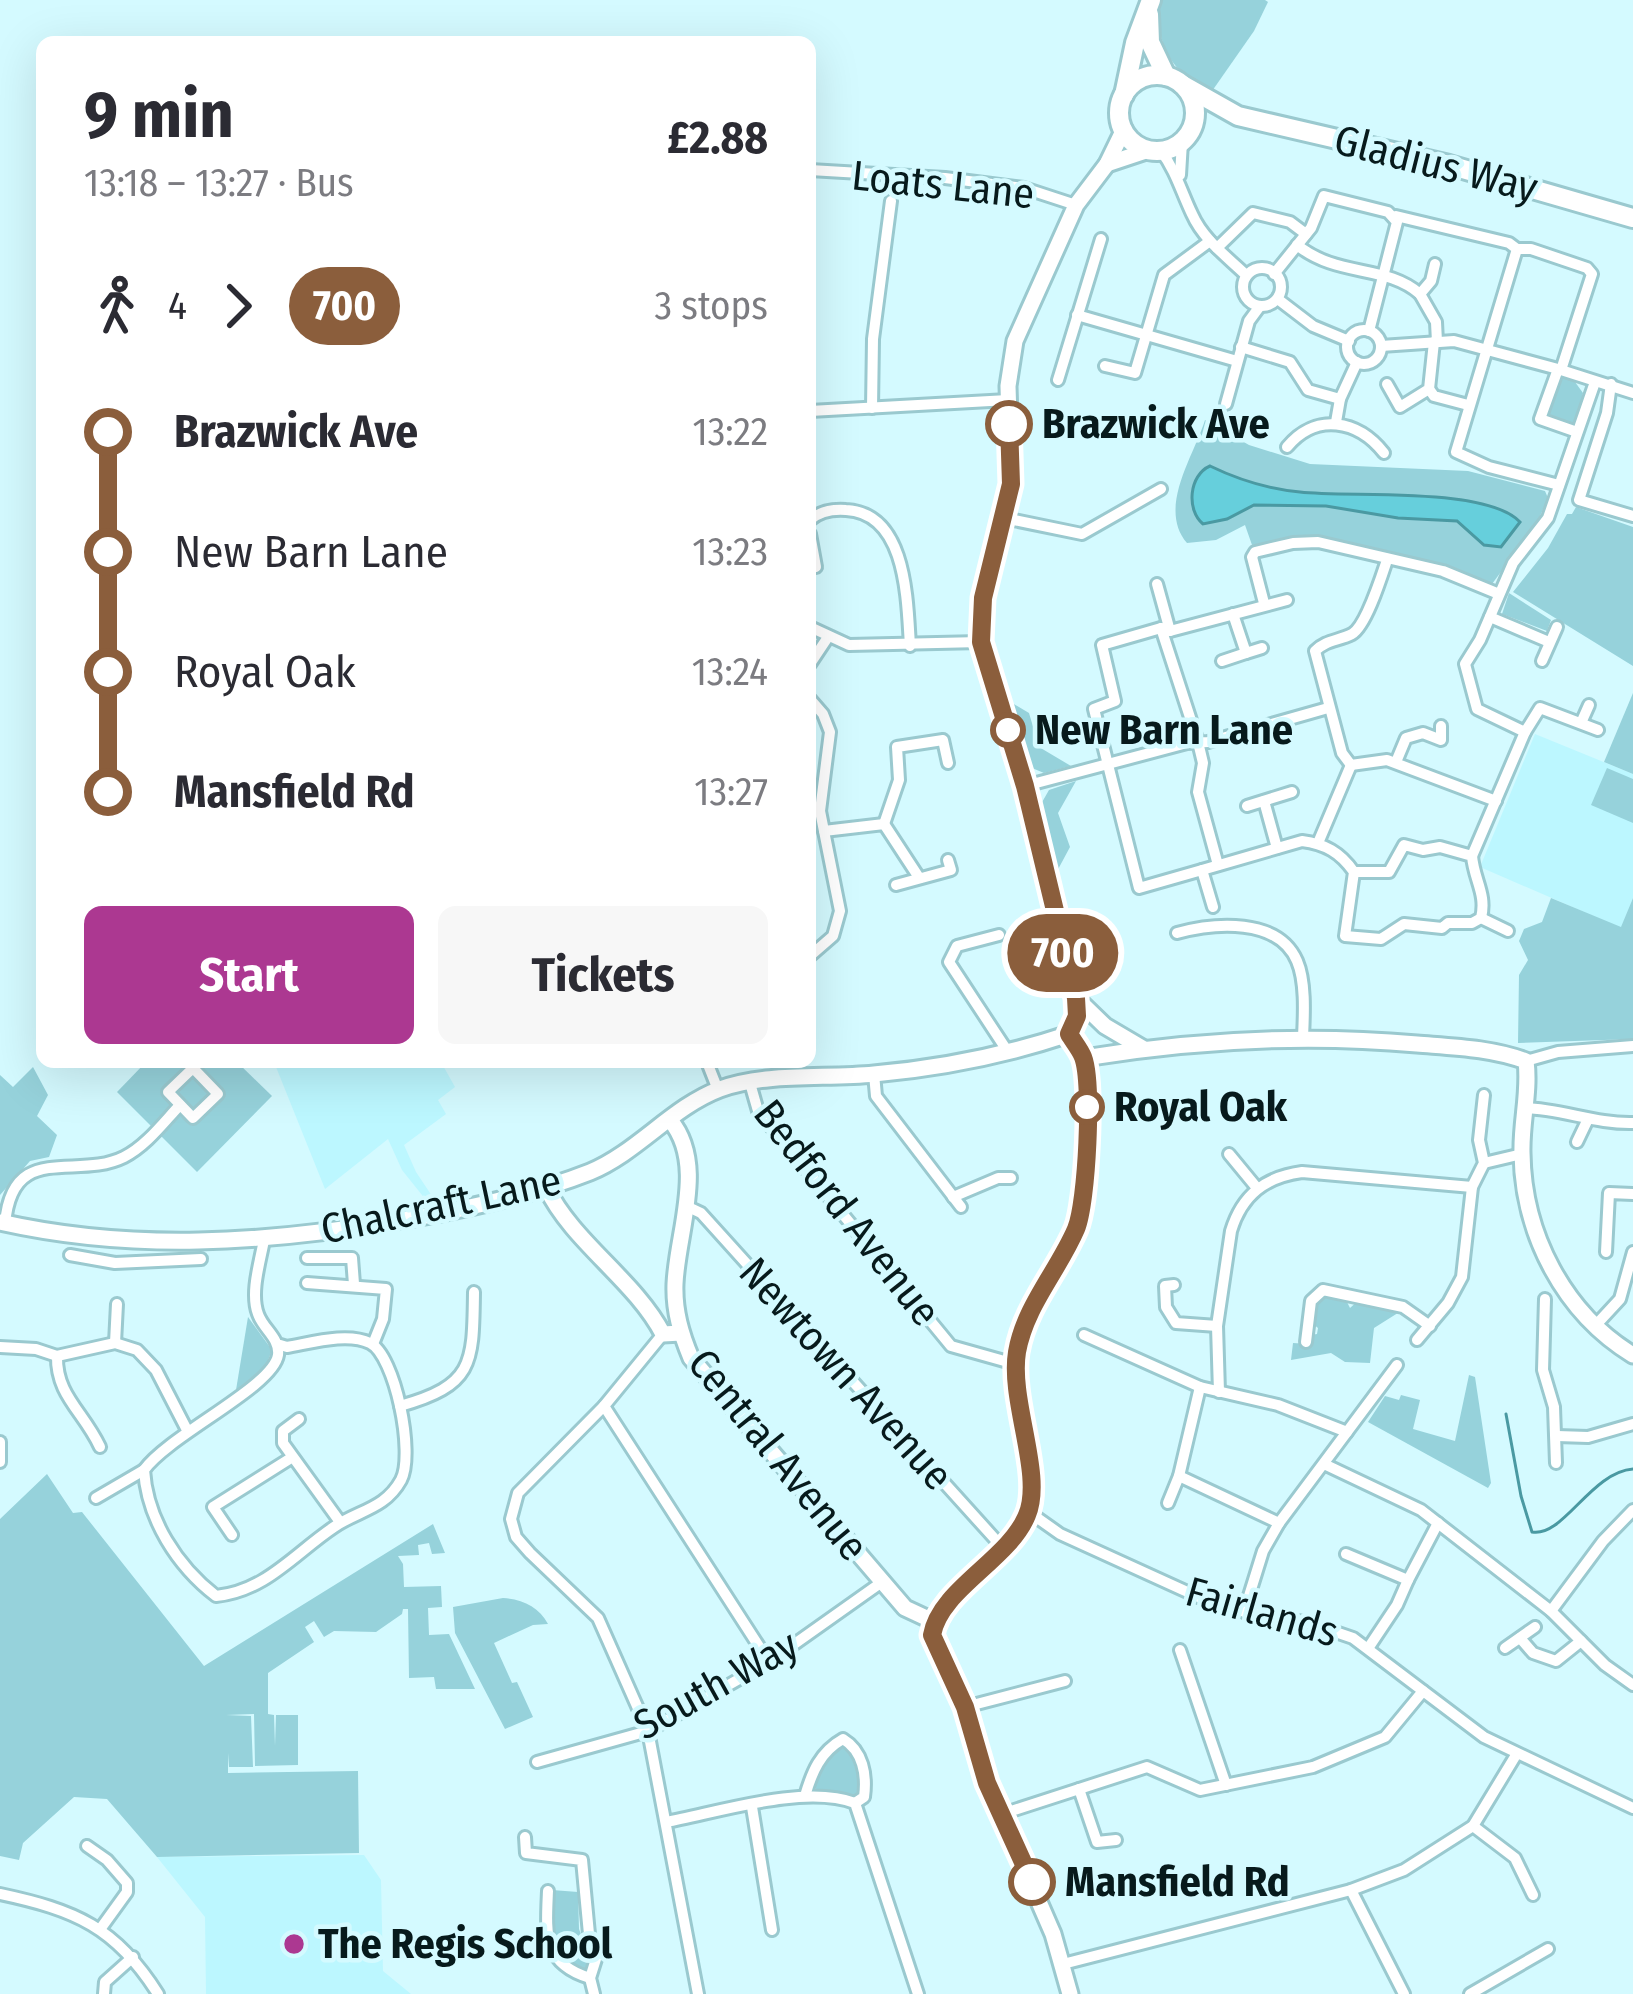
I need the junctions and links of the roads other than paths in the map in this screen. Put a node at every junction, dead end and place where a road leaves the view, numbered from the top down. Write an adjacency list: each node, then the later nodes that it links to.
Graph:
1 (1150, 5): 2 (highway); 3 (highway)
2 (1175, 80): 3 (highway); 4 (highway, Gladius Way); 6 (highway)
3 (1124, 95): 5 (highway)
4 (1238, 116): 6 (highway); 14 (highway, Gladius Way)
5 (1124, 129): 7 (highway); 8 (street)
6 (1186, 137): 7 (highway); 10 (street)
7 (1155, 150): 8 (street); 10 (street)
8 (1108, 164): 12 (street)
9 (816, 170): 12 (street, Loats Lane)
10 (1179, 178): 17 (street)
11 (891, 201): 49 (street)
12 (1076, 205): 46 (street)
13 (1396, 216): 15 (street); 19 (street); 23 (street)
14 (1633, 218)
15 (1306, 234): 17 (street); 18 (street)
16 (1101, 239): 27 (street)
17 (1213, 244): 21 (street); 29 (street)
18 (1297, 245): 22 (street); 23 (street)
19 (1517, 249): 34 (street); 39 (street)
20 (1435, 264): 24 (street)
21 (1245, 274): 22 (street); 26 (street)
22 (1274, 274): 25 (street)
23 (1382, 276): 24 (street); 28 (street)
24 (1420, 294): 31 (street)
25 (1280, 300): 26 (street); 30 (street)
26 (1260, 306): 33 (street)
27 (1077, 315): 29 (street); 40 (street)
28 (1369, 331): 30 (street); 32 (street)
29 (1145, 335): 35 (street); 38 (street)
30 (1348, 341): 36 (street)
31 (1435, 342): 32 (street); 34 (street); 43 (street)
32 (1381, 346): 37 (street)
33 (1241, 347): 35 (street); 45 (street)
34 (1486, 348): 39 (street); 48 (street)
35 (1237, 362): 47 (street)
36 (1357, 362): 37 (street); 45 (street)
37 (1372, 362): 43 (street)
38 (1106, 366)
39 (1559, 370): 41 (street); 52 (street)
40 (1063, 378)
41 (1595, 382): 42 (street); 52 (street)
42 (1611, 384): 44 (street); 58 (street)
43 (1429, 389): 48 (street)
44 (1633, 393)
45 (1340, 399): 51 (street)
46 (1008, 400): 49 (street); 59 (street)
47 (1226, 404)
48 (1468, 405): 55 (street)
49 (872, 407): 50 (street)
50 (816, 411)
51 (1336, 422): 53 (street); 54 (street)
52 (1577, 433): 55 (street)
53 (1287, 447)
54 (1384, 453)
55 (1559, 485): 62 (street)
56 (1161, 489): 59 (street)
57 (816, 515): 73 (street)
58 (1633, 516)
59 (1004, 518): 71 (street)
60 (1387, 560): 62 (street); 64 (street); 81 (street)
61 (1157, 584): 69 (street)
62 (1499, 594): 66 (street)
63 (1288, 600): 64 (street)
64 (1264, 603): 65 (street)
65 (1233, 614): 69 (street); 75 (street)
66 (1490, 617): 72 (street); 85 (street)
67 (1557, 627): 72 (street)
68 (816, 630): 70 (street)
69 (1166, 630): 86 (street); 89 (street)
70 (828, 637): 73 (street); 76 (street)
71 (981, 642): 73 (street); 91 (street)
72 (1549, 642): 78 (street)
73 (910, 646)
74 (1262, 648): 75 (street)
75 (1246, 653): 77 (street)
76 (816, 655)
77 (1222, 661)
78 (1542, 661)
79 (1589, 704): 82 (street)
80 (816, 705): 97 (street)
81 (1328, 708): 86 (street); 90 (street)
82 (1581, 723): 84 (street); 85 (street)
83 (1442, 726): 87 (street)
84 (1598, 730)
85 (1525, 732): 94 (street)
86 (1198, 742): 89 (street); 102 (street)
87 (1396, 762): 90 (street); 94 (street)
88 (948, 763): 96 (street)
89 (1108, 764): 91 (street); 103 (street)
90 (1351, 765): 98 (street)
91 (1025, 786): 113 (street)
92 (1292, 792): 93 (street)
93 (1264, 801): 95 (street); 99 (street)
94 (1496, 801): 100 (street)
95 (1247, 806)
96 (884, 824): 97 (street); 105 (street)
97 (824, 831): 112 (street)
98 (1318, 843): 99 (street); 104 (street)
99 (1277, 848): 102 (street)
100 (1472, 856): 104 (street); 108 (street)
101 (948, 860): 105 (street)
102 (1219, 865): 103 (street)
103 (1202, 870): 107 (street)
104 (1354, 872): 108 (street)
105 (918, 876): 106 (street)
106 (896, 885)
107 (1213, 907)
108 (1481, 918): 109 (street)
109 (1508, 931)
110 (1178, 933): 115 (street)
111 (999, 935): 118 (street)
112 (816, 951)
113 (1076, 998): 114 (street); 117 (street)
114 (1069, 1034): 118 (street, Chalcraft Lane); 119 (street)
115 (1303, 1037): 117 (street); 120 (street)
116 (1633, 1046): 120 (street)
117 (1144, 1048): 119 (street)
118 (1008, 1052): 122 (street, Chalcraft Lane)
119 (1084, 1058): 168 (street)
120 (1526, 1061): 127 (street)
121 (709, 1068): 124 (street)
122 (874, 1074): 123 (street, Chalcraft Lane); 135 (street)
123 (750, 1083): 124 (street, Chalcraft Lane); 168 (street, Bedford Avenue)
124 (718, 1090): 129 (street, Chalcraft Lane)
125 (1484, 1095): 134 (street)
126 (180, 1105): 126 (street); 141 (street)
127 (1525, 1108): 128 (street); 133 (street)
128 (1588, 1119): 130 (street); 131 (street)
129 (670, 1120): 136 (street, Chalcraft Lane); 140 (street, Central Avenue)
130 (1633, 1123)
131 (1576, 1142)
132 (1229, 1154): 137 (street)
133 (1522, 1154): 134 (street); 158 (street)
134 (1484, 1163): 138 (street)
135 (1011, 1178)
136 (546, 1187): 143 (street, Chalcraft Lane); 155 (street)
137 (1257, 1187): 138 (street); 156 (street)
138 (1472, 1187): 157 (street)
139 (1633, 1193): 144 (street)
140 (684, 1205): 155 (street, Central Avenue); 195 (street, Newtown Avenue)
141 (2, 1227): 142 (street, Chalcraft Lane)
142 (117, 1240): 143 (street, Chalcraft Lane); 148 (street)
143 (264, 1240): 163 (street)
144 (1633, 1252): 158 (street)
145 (70, 1255): 148 (street)
146 (307, 1258): 150 (street)
147 (201, 1259): 148 (street)
148 (115, 1263)
149 (307, 1282): 150 (street)
150 (353, 1284): 164 (street)
151 (1174, 1285): 156 (street)
152 (475, 1292): 172 (street)
153 (1545, 1299): 178 (street)
154 (116, 1304): 161 (street)
155 (661, 1318): 173 (street); 198 (street, Central Avenue)
156 (1217, 1326): 171 (street)
157 (1430, 1326): 160 (street); 162 (street)
158 (1595, 1326): 166 (street)
159 (1084, 1336): 170 (street)
160 (1417, 1340)
161 (115, 1342): 167 (street); 176 (street)
162 (1306, 1342)
163 (277, 1344): 164 (street); 176 (street)
164 (374, 1344): 172 (street)
165 (0, 1347): 167 (street)
166 (1633, 1355)
167 (57, 1356): 180 (street)
168 (1015, 1364): 190 (street)
169 (1397, 1365): 177 (street)
170 (1200, 1387): 171 (street); 186 (street)
171 (1220, 1392): 177 (street)
172 (400, 1406): 191 (street)
173 (604, 1406): 209 (street); 215 (street)
174 (299, 1419): 181 (street)
175 (1633, 1424): 178 (street)
176 (187, 1430): 185 (street)
177 (1347, 1432): 184 (street)
178 (1556, 1436): 183 (street)
179 (0, 1442): 182 (street)
180 (100, 1447)
181 (291, 1458): 191 (street); 194 (street)
182 (0, 1462)
183 (1556, 1463)
184 (1324, 1464): 192 (street); 193 (street)
185 (144, 1470): 187 (street); 191 (street)
186 (1179, 1476): 188 (street); 192 (street)
187 (96, 1498)
188 (1168, 1503)
189 (1633, 1510): 200 (street)
190 (1029, 1512): 195 (street); 199 (street, Fairlands)
191 (340, 1522)
192 (1280, 1522): 199 (street)
193 (1438, 1523): 197 (street); 200 (street)
194 (232, 1535)
195 (1004, 1548): 201 (street)
196 (1346, 1554): 197 (street)
197 (1408, 1580): 205 (street)
198 (882, 1582): 201 (street, Central Avenue); 209 (street, South Way)
199 (1244, 1612): 205 (street, Fairlands)
200 (1551, 1612): 204 (street)
201 (934, 1622): 214 (street)
202 (1535, 1628): 203 (street)
203 (1520, 1638): 206 (street); 208 (street)
204 (1582, 1640): 208 (street); 212 (street)
205 (1369, 1647): 213 (street, Fairlands)
206 (1505, 1648)
207 (1180, 1650): 218 (street)
208 (1556, 1661): 210 (street)
209 (769, 1663): 215 (street, South Way)
210 (1555, 1676)
211 (1065, 1681): 214 (street)
212 (1633, 1685)
213 (1423, 1691): 216 (street, Fairlands); 218 (street)
214 (965, 1707): 224 (street)
215 (649, 1731): 217 (street, South Way); 225 (street)
216 (1516, 1755): 223 (street, Fairlands); 226 (street)
217 (537, 1762)
218 (1226, 1785): 219 (street)
219 (1079, 1789): 224 (street); 228 (street)
220 (805, 1796): 221 (street); 221 (street); 222 (street)
221 (855, 1803): 246 (street)
222 (752, 1807): 225 (street); 237 (street)
223 (1633, 1808)
224 (1002, 1814): 240 (street)
225 (666, 1822): 245 (street)
226 (1473, 1826): 232 (street); 235 (street)
227 (525, 1837): 231 (street)
228 (1116, 1840)
229 (86, 1846): 236 (street)
230 (597, 1856): 231 (street)
231 (582, 1860): 241 (street)
232 (1351, 1891): 240 (street); 248 (street)
233 (548, 1892): 241 (street)
234 (0, 1894): 236 (street)
235 (1533, 1895)
236 (101, 1928): 239 (street)
237 (772, 1930)
238 (1548, 1949): 249 (street)
239 (133, 1958): 242 (street); 243 (street)
240 (1063, 1964): 247 (street)
241 (590, 1978): 244 (street)
242 (104, 1994)
243 (158, 1994)
244 (595, 1994)
245 (698, 1994)
246 (918, 1994)
247 (1070, 1994)
248 (1404, 1994)
249 (1470, 1994)

